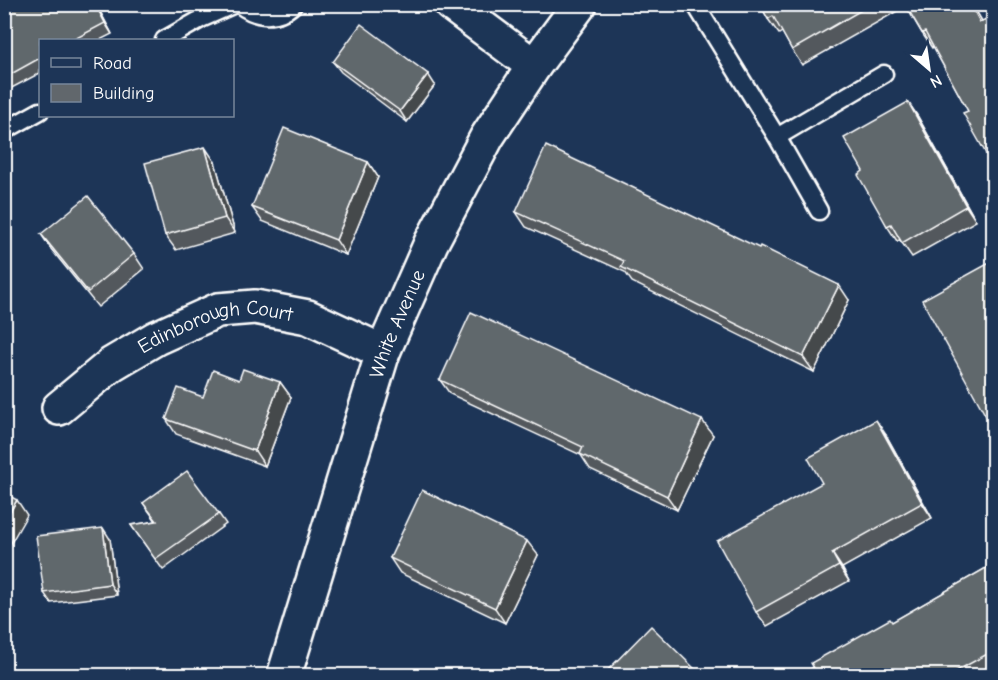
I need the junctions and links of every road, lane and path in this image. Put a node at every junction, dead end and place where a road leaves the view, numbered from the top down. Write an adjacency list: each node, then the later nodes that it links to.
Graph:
1 (237, 4): 2 (lane); 6 (lane)
2 (294, 4)
3 (451, 4): 7 (street)
4 (580, 4): 7 (street, White Avenue)
5 (695, 4): 11 (lane)
6 (166, 39)
7 (534, 66): 13 (street, White Avenue)
8 (884, 74): 11 (lane)
9 (39, 112): 10 (lane)
10 (4, 131)
11 (777, 137): 12 (lane)
12 (819, 211)
13 (383, 352): 14 (street, Edinborough Court); 15 (street, White Avenue)
14 (59, 408)
15 (284, 675)

